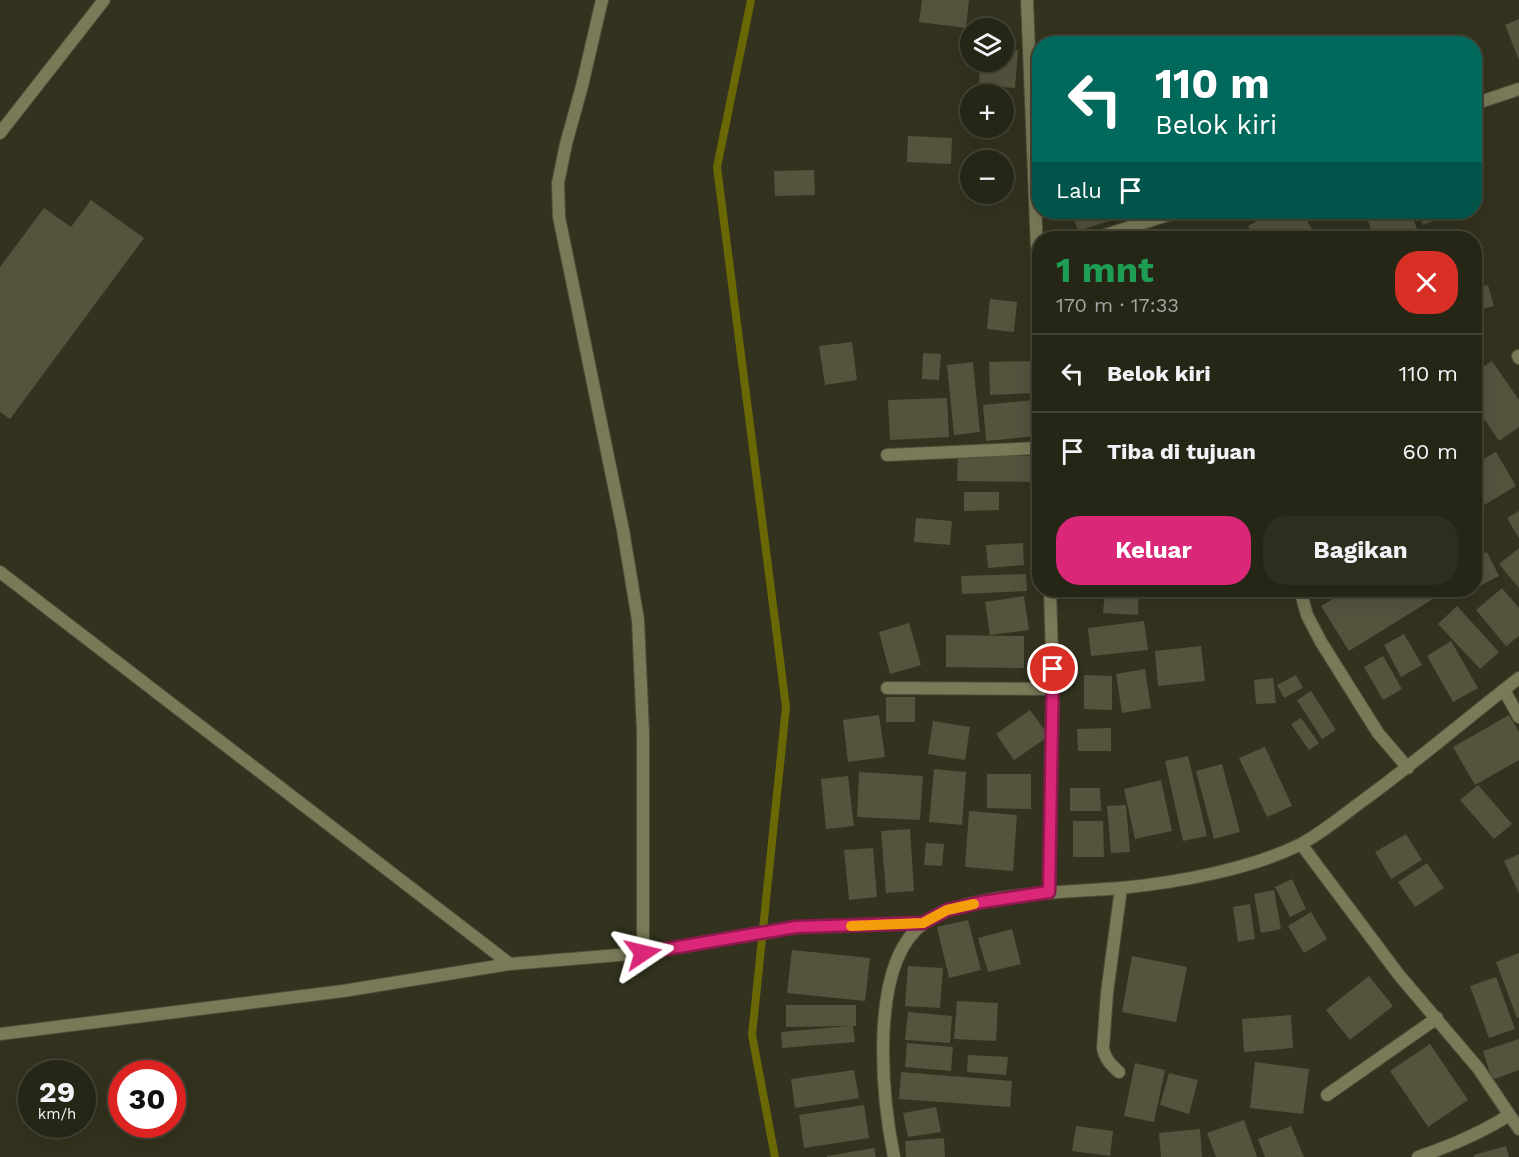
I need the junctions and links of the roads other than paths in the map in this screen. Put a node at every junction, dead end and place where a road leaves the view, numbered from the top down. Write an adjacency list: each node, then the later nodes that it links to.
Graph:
1 (104, 0): 7 (street)
2 (602, 0): 25 (street)
3 (1027, 0): 6 (street)
4 (1519, 88): 5 (street)
5 (1482, 101)
6 (1032, 117)
7 (0, 133)
8 (1155, 219): 9 (street)
9 (1118, 231)
10 (1032, 448): 11 (street)
11 (887, 454)
12 (0, 572): 26 (street)
13 (1050, 597): 17 (street)
14 (1302, 597): 20 (street)
15 (1519, 678): 18 (street)
16 (887, 688): 17 (street)
17 (1053, 689): 23 (street)
18 (1504, 690): 19 (street); 20 (street)
19 (1519, 717)
20 (1408, 768): 21 (street)
21 (1301, 844): 22 (street); 27 (street)
22 (1121, 888): 23 (street); 29 (street)
23 (1049, 892): 24 (street)
24 (923, 923): 25 (street); 33 (street)
25 (643, 953): 26 (street)
26 (510, 964): 28 (street)
27 (1437, 1018): 30 (street); 31 (street)
28 (0, 1034)
29 (1119, 1072)
30 (1328, 1095)
31 (1509, 1115): 32 (street); 34 (street)
32 (1519, 1129)
33 (894, 1157)
34 (1418, 1157)

